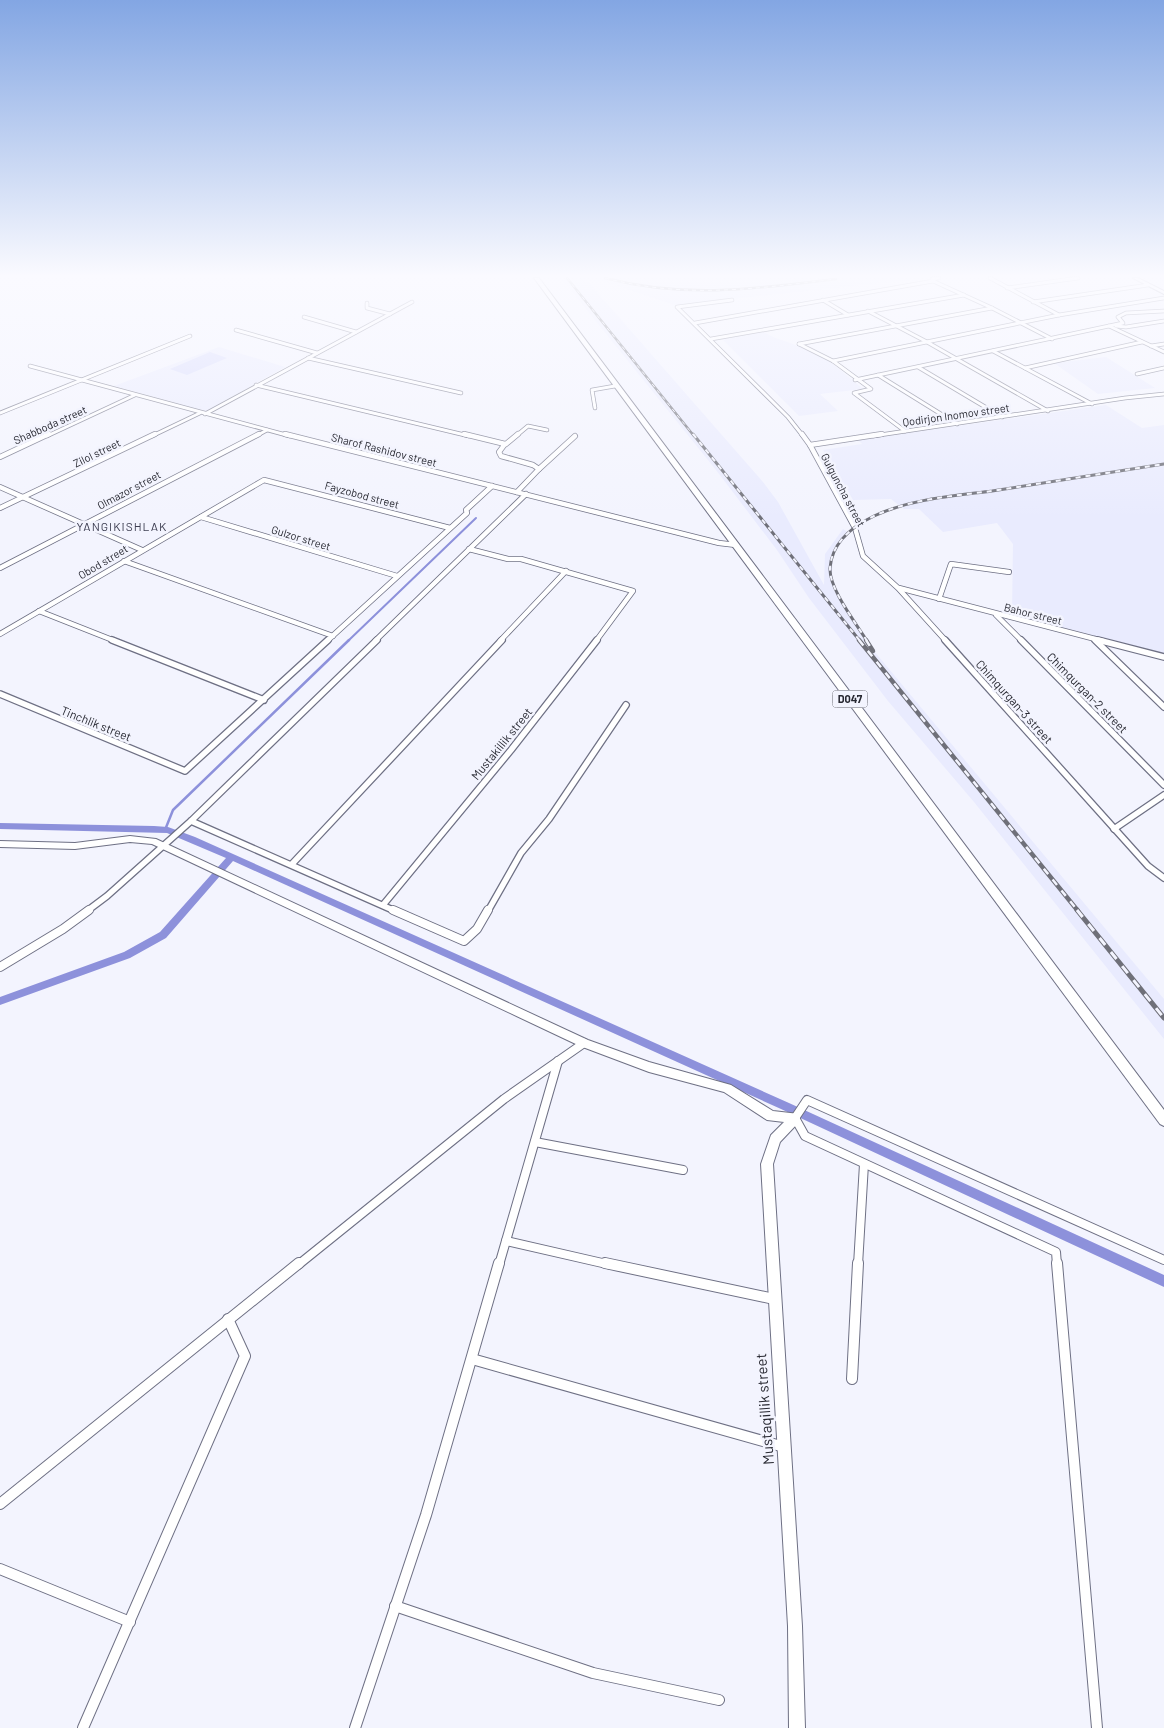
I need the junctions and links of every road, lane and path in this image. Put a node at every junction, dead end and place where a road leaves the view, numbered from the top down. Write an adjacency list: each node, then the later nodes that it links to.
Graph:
1 (132, 359): 19 (street)
2 (307, 359): 21 (street, Zilol street)
3 (311, 359): 23 (street)
4 (595, 359): 22 (main road, D047)
5 (730, 359): 38 (street, Gulguncha street)
6 (828, 359): 12 (street)
7 (845, 359): 12 (street)
8 (953, 359): 14 (street)
9 (957, 359): 28 (street)
10 (1007, 359): 15 (street)
11 (1067, 359): 15 (street)
12 (833, 361): 20 (street)
13 (30, 366): 19 (street, Sharof Rashidov street)
14 (918, 367): 18 (street); 31 (street)
15 (1025, 368): 26 (street)
16 (1164, 368): 17 (street)
17 (1136, 374)
18 (878, 375): 20 (street); 32 (street)
19 (78, 380): 25 (street, Sharof Rashidov street); 29 (street)
20 (856, 380): 35 (street)
21 (256, 385): 30 (street, Zilol street); 37 (street)
22 (615, 386): 27 (street); 51 (main road, D047)
23 (461, 393)
24 (1164, 394): 26 (street, Qodirjon Inomov street)
25 (135, 395): 30 (street, Sharof Rashidov street); 39 (street, Shabboda street)
26 (1092, 404): 28 (street, Qodirjon Inomov street)
27 (595, 408)
28 (1048, 411): 31 (street, Qodirjon Inomov street)
29 (0, 413)
30 (203, 413): 33 (street, Sharof Rashidov street); 46 (street, Zilol street)
31 (1002, 417): 32 (street, Qodirjon Inomov street)
32 (957, 424): 35 (street, Qodirjon Inomov street)
33 (267, 430): 42 (street, Sharof Rashidov street); 49 (street, Olmazor street)
34 (547, 430): 37 (street)
35 (905, 431): 38 (street, Qodirjon Inomov street)
36 (575, 436): 40 (street)
37 (506, 444): 40 (street)
38 (810, 445): 59 (street, Gulguncha street)
39 (0, 457)
40 (539, 469): 44 (street)
41 (269, 480): 48 (street, Obod street); 50 (street, Fayzobod street)
42 (492, 486): 44 (street, Sharof Rashidov street); 50 (street)
43 (0, 487): 46 (street)
44 (517, 492): 45 (street, Sharof Rashidov street)
45 (526, 494): 51 (street, Sharof Rashidov street); 52 (street)
46 (23, 497): 47 (street, Zilol street); 49 (street)
47 (0, 508)
48 (200, 517): 53 (street, Obod street); 58 (street, Gulzor street)
49 (83, 525): 53 (street); 55 (street, Olmazor street)
50 (450, 528): 58 (street)
51 (736, 545): 84 (main road, D047)
52 (469, 549): 56 (street); 73 (street)
53 (142, 550): 54 (street, Obod street)
54 (124, 561): 61 (street, Obod street); 64 (street)
55 (0, 568)
56 (566, 571): 77 (street); 79 (street, Mustakillik street)
57 (1009, 572): 60 (street)
58 (397, 576): 64 (street)
59 (898, 588): 60 (street, Bahor street); 74 (street, Chimqurgan-3 street)
60 (939, 599): 62 (street, Bahor street)
61 (39, 611): 63 (street, Obod street); 68 (street)
62 (996, 615): 65 (street, Bahor street); 71 (street, Chimqurgan-2 street)
63 (0, 634)
64 (333, 636): 68 (street)
65 (1093, 639): 66 (street, Bahor street); 70 (street)
66 (1164, 657)
67 (0, 694): 68 (street, Tinchlik street)
68 (264, 700)
69 (626, 705): 79 (street)
70 (1164, 707)
71 (1164, 785)
72 (1164, 795): 74 (street)
73 (191, 821): 76 (street); 77 (street)
74 (1114, 829): 78 (street, Chimqurgan-3 street)
75 (0, 844): 76 (street)
76 (162, 845): 80 (street); 81 (street)
77 (292, 864): 79 (street)
78 (1164, 878)
79 (383, 905)
80 (0, 967)
81 (584, 1043): 82 (street); 83 (street)
82 (558, 1061): 85 (street); 91 (street)
83 (795, 1118): 86 (street); 89 (street, Mustaqillik street); 90 (street, Mustaqillik street)
84 (1164, 1120)
85 (535, 1142): 87 (street); 88 (street)
86 (864, 1164): 93 (street); 103 (street)
87 (683, 1170)
88 (506, 1241): 90 (street); 92 (street)
89 (1164, 1260)
90 (774, 1299): 94 (street, Mustaqillik street)
91 (228, 1319): 95 (street); 98 (street)
92 (472, 1358): 94 (street); 97 (street)
93 (852, 1379)
94 (784, 1447): 102 (street, Mustaqillik street)
95 (0, 1504)
96 (0, 1569): 98 (street)
97 (396, 1606): 99 (street); 101 (street)
98 (130, 1622): 100 (street)
99 (719, 1700)
100 (82, 1728)
101 (355, 1728)
102 (797, 1728)
103 (1097, 1728)

